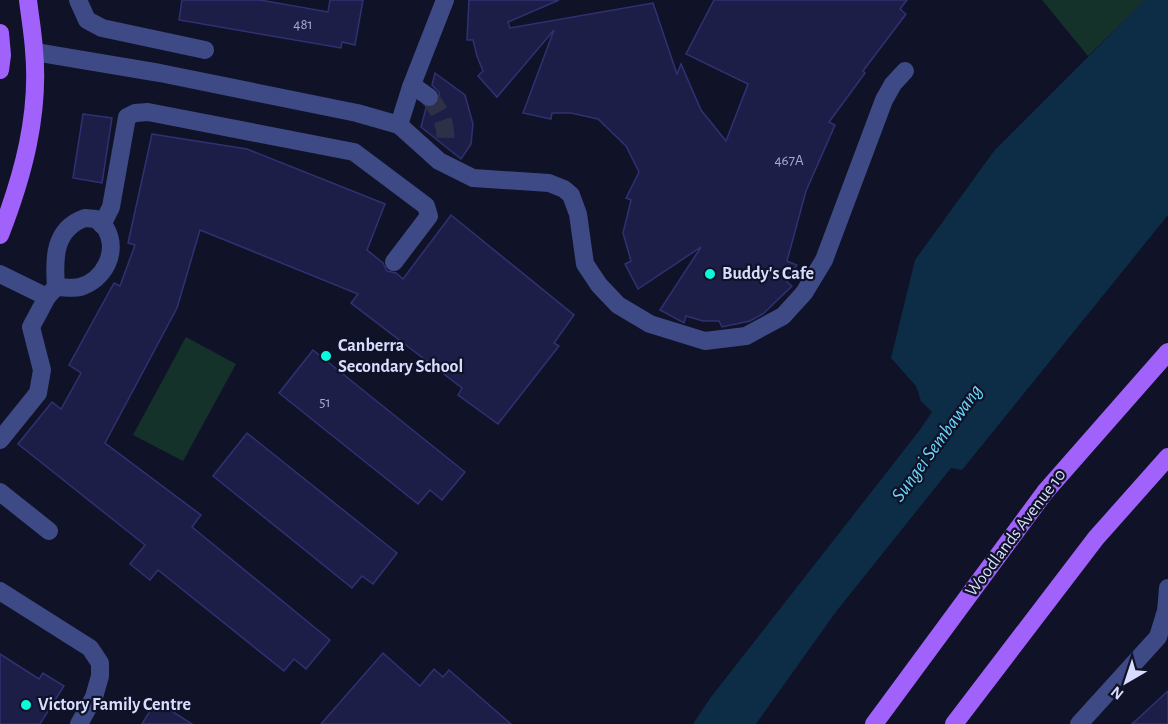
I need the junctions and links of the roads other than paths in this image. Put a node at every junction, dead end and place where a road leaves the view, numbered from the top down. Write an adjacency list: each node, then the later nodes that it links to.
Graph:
1 (28, 0): 6 (main road)
2 (78, 0): 5 (lane)
3 (445, 0): 9 (lane)
4 (0, 33): 7 (main road)
5 (205, 50)
6 (35, 52): 11 (lane); 13 (main road)
7 (0, 70)
8 (905, 71): 11 (lane)
9 (411, 87): 10 (lane); 11 (lane)
10 (429, 98)
11 (399, 125)
12 (102, 225): 14 (lane); 16 (lane); 16 (lane)
13 (0, 235)
14 (394, 262)
15 (0, 274): 16 (lane)
16 (52, 292): 18 (lane)
17 (1168, 352): 25 (main road, Woodlands Avenue 10)
18 (0, 440)
19 (1168, 457): 26 (main road)
20 (0, 492): 21 (lane)
21 (49, 531)
22 (1168, 588): 27 (lane)
23 (0, 591): 24 (lane)
24 (79, 724)
25 (874, 724)
26 (954, 724)
27 (1079, 724)

